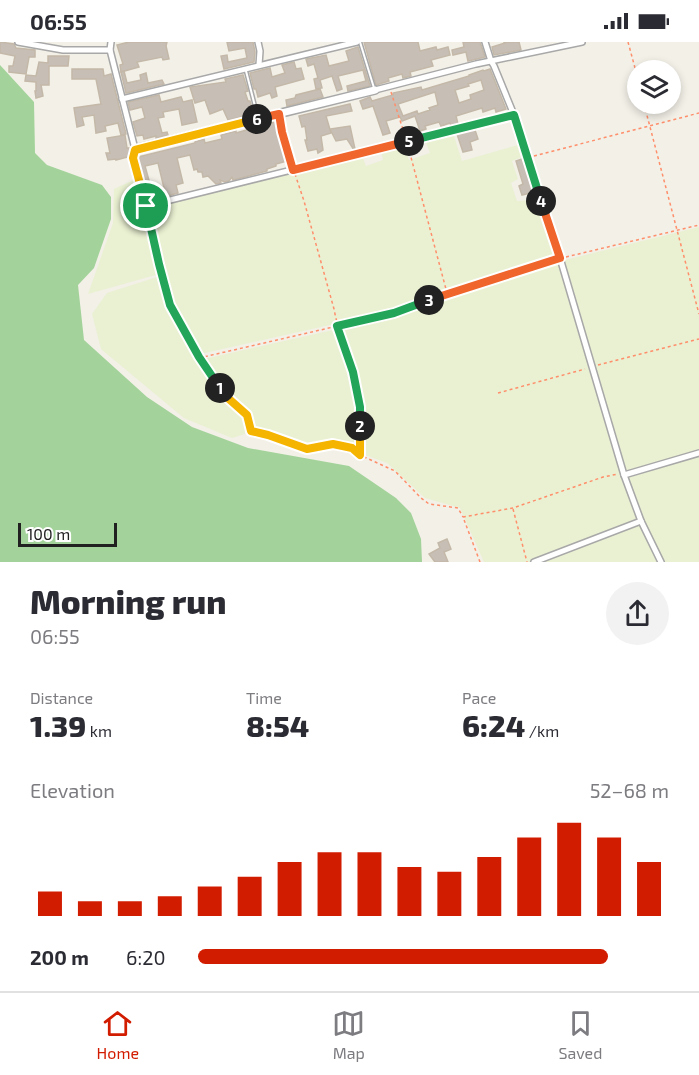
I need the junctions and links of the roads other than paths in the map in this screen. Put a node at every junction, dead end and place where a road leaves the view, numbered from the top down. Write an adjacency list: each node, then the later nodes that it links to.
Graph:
1 (18, 42): 8 (street)
2 (111, 42): 8 (street)
3 (258, 42): 10 (street)
4 (359, 42): 7 (street); 12 (lane)
5 (485, 42): 9 (street)
6 (582, 42): 9 (street)
7 (346, 43): 10 (street)
8 (110, 50): 13 (street)
9 (491, 61): 12 (street); 15 (street)
10 (259, 65): 11 (street)
11 (245, 68): 13 (street); 16 (lane)
12 (375, 90): 14 (street)
13 (122, 99): 17 (street)
14 (279, 114): 16 (street); 18 (lane)
15 (514, 115): 18 (street); 20 (street)
16 (258, 119): 17 (street)
17 (135, 150): 18 (street)
18 (293, 170)
19 (699, 453): 20 (street)
20 (624, 475): 21 (street)
21 (641, 521): 22 (street); 23 (street)
22 (534, 562)
23 (661, 562)

